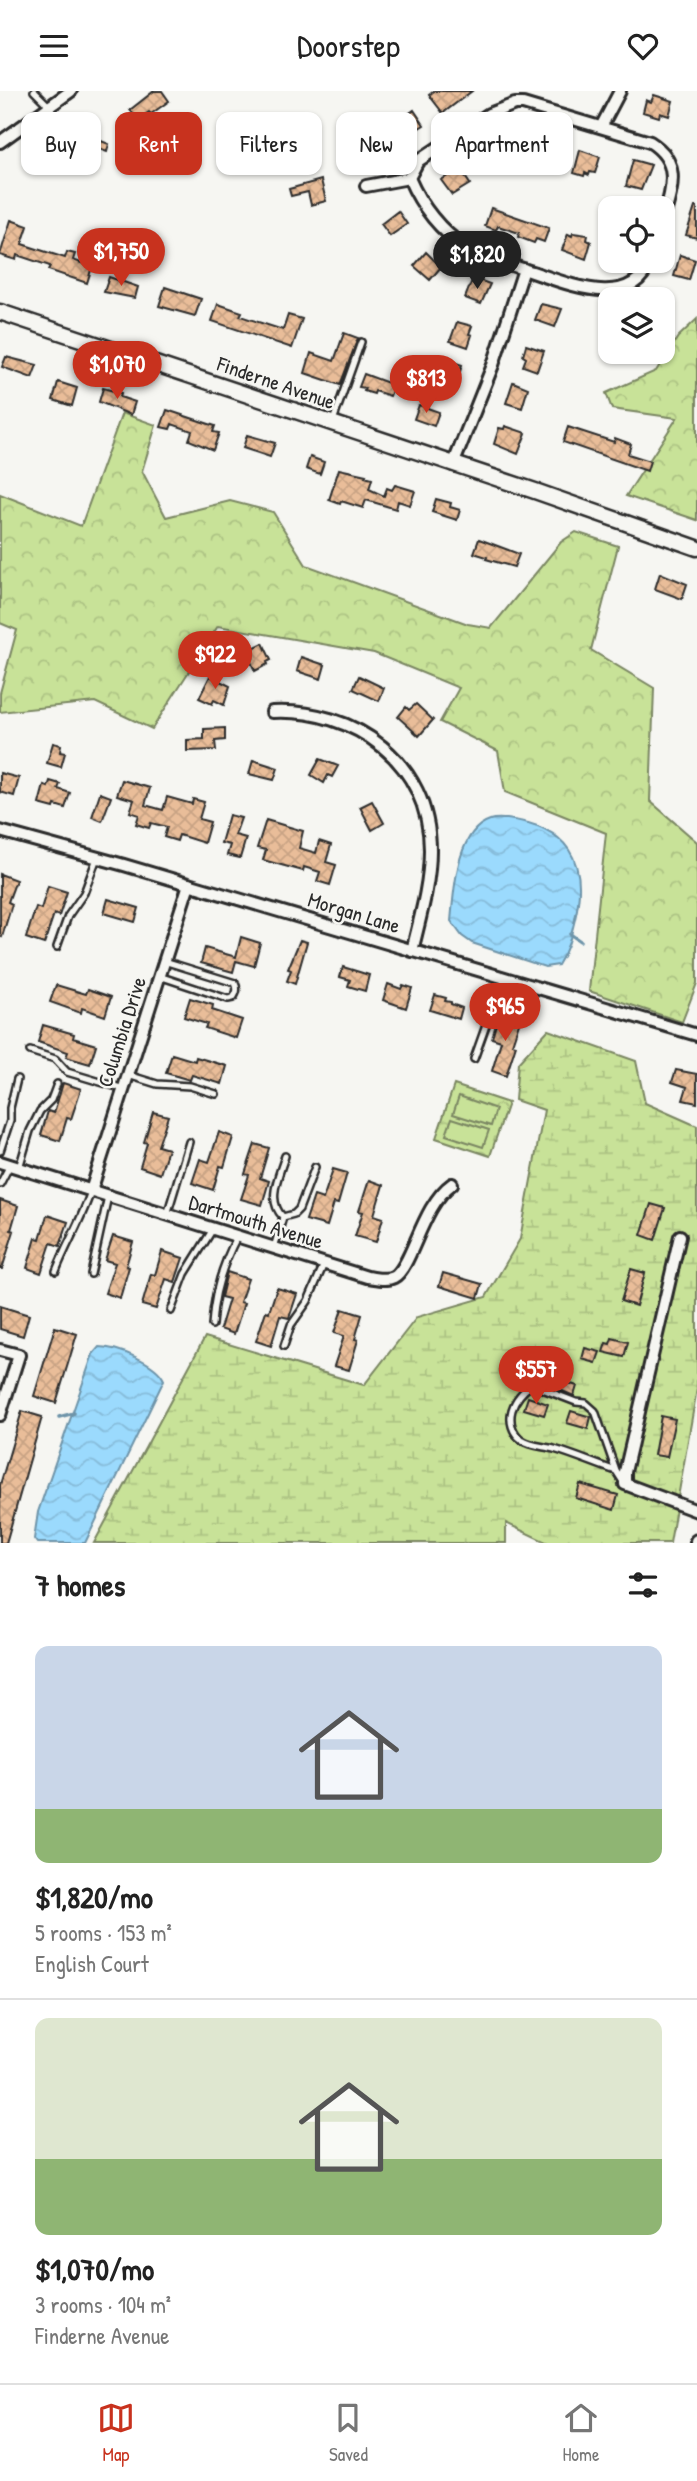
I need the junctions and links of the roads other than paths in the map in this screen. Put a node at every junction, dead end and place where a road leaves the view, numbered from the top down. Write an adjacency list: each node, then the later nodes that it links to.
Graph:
1 (33, 91): 4 (lane)
2 (71, 91): 4 (street)
3 (620, 91): 5 (street)
4 (49, 106): 6 (street)
5 (601, 127): 7 (street); 9 (street)
6 (0, 142)
7 (409, 178): 8 (street); 10 (street)
8 (366, 186)
9 (669, 196)
10 (524, 269): 11 (street); 15 (street)
11 (644, 273)
12 (0, 312): 14 (main road, Finderne Avenue)
13 (361, 342): 14 (lane)
14 (332, 424): 15 (main road, Finderne Avenue)
15 (453, 465): 16 (main road, Finderne Avenue)
16 (697, 548)
17 (272, 712): 22 (street)
18 (0, 831): 19 (street, Morgan Lane)
19 (97, 858): 20 (street, Morgan Lane); 21 (lane)
20 (189, 884): 22 (street, Morgan Lane); 23 (street, Columbia Drive)
21 (57, 947)
22 (412, 951): 25 (street, Morgan Lane)
23 (164, 961): 24 (street, Columbia Drive); 24 (lane)
24 (159, 977): 29 (street, Columbia Drive)
25 (506, 978): 26 (street, Morgan Lane); 28 (lane)
26 (697, 1035)
27 (30, 1051): 32 (lane)
28 (474, 1059)
29 (128, 1075): 32 (street, Columbia Drive); 33 (lane)
30 (17, 1079): 35 (lane)
31 (57, 1084): 37 (lane)
32 (124, 1089): 41 (street, Columbia Drive)
33 (216, 1094)
34 (188, 1142): 43 (lane)
35 (0, 1151)
36 (285, 1156): 44 (lane)
37 (10, 1165): 39 (lane); 41 (street, Dartmouth Avenue)
38 (315, 1167): 44 (lane)
39 (0, 1184)
40 (452, 1184): 49 (street, Dartmouth Avenue)
41 (92, 1191): 42 (street, Dartmouth Avenue); 50 (lane)
42 (108, 1196): 43 (street, Dartmouth Avenue); 51 (lane)
43 (167, 1215): 45 (street, Dartmouth Avenue)
44 (283, 1217): 48 (lane)
45 (212, 1229): 47 (street, Dartmouth Avenue); 52 (lane)
46 (680, 1236): 58 (street)
47 (237, 1237): 48 (street, Dartmouth Avenue); 53 (lane)
48 (274, 1248): 49 (street, Dartmouth Avenue)
49 (324, 1264): 54 (lane)
50 (56, 1271)
51 (91, 1274)
52 (171, 1311)
53 (212, 1325)
54 (284, 1346)
55 (0, 1350): 56 (street)
56 (0, 1415)
57 (616, 1471): 57 (lane); 58 (lane)
58 (625, 1484): 59 (street)
59 (697, 1511)

